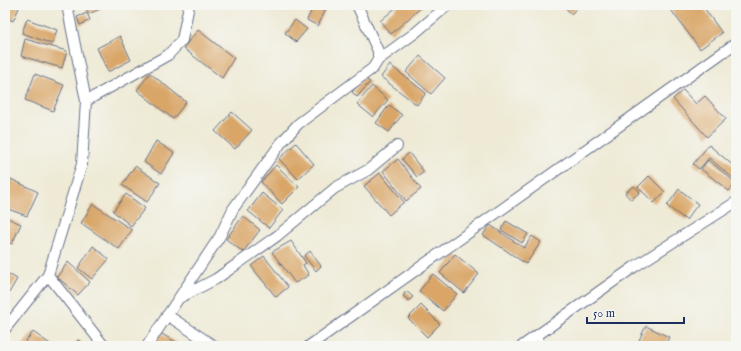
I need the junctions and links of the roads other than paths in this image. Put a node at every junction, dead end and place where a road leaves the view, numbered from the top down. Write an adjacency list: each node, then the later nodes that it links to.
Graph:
1 (67, 5): 7 (street)
2 (189, 5): 7 (street)
3 (357, 5): 6 (street)
4 (448, 5): 6 (street)
5 (736, 43): 18 (street)
6 (378, 60): 11 (street)
7 (86, 101): 10 (street)
8 (397, 146): 11 (street)
9 (736, 202): 14 (street)
10 (48, 275): 13 (street); 15 (street)
11 (179, 298): 12 (street)
12 (167, 315): 16 (street); 17 (street)
13 (5, 329)
14 (538, 335): 19 (street); 20 (lane)
15 (104, 346)
16 (147, 346)
17 (214, 346)
18 (308, 346)
19 (522, 346)
20 (544, 346)

